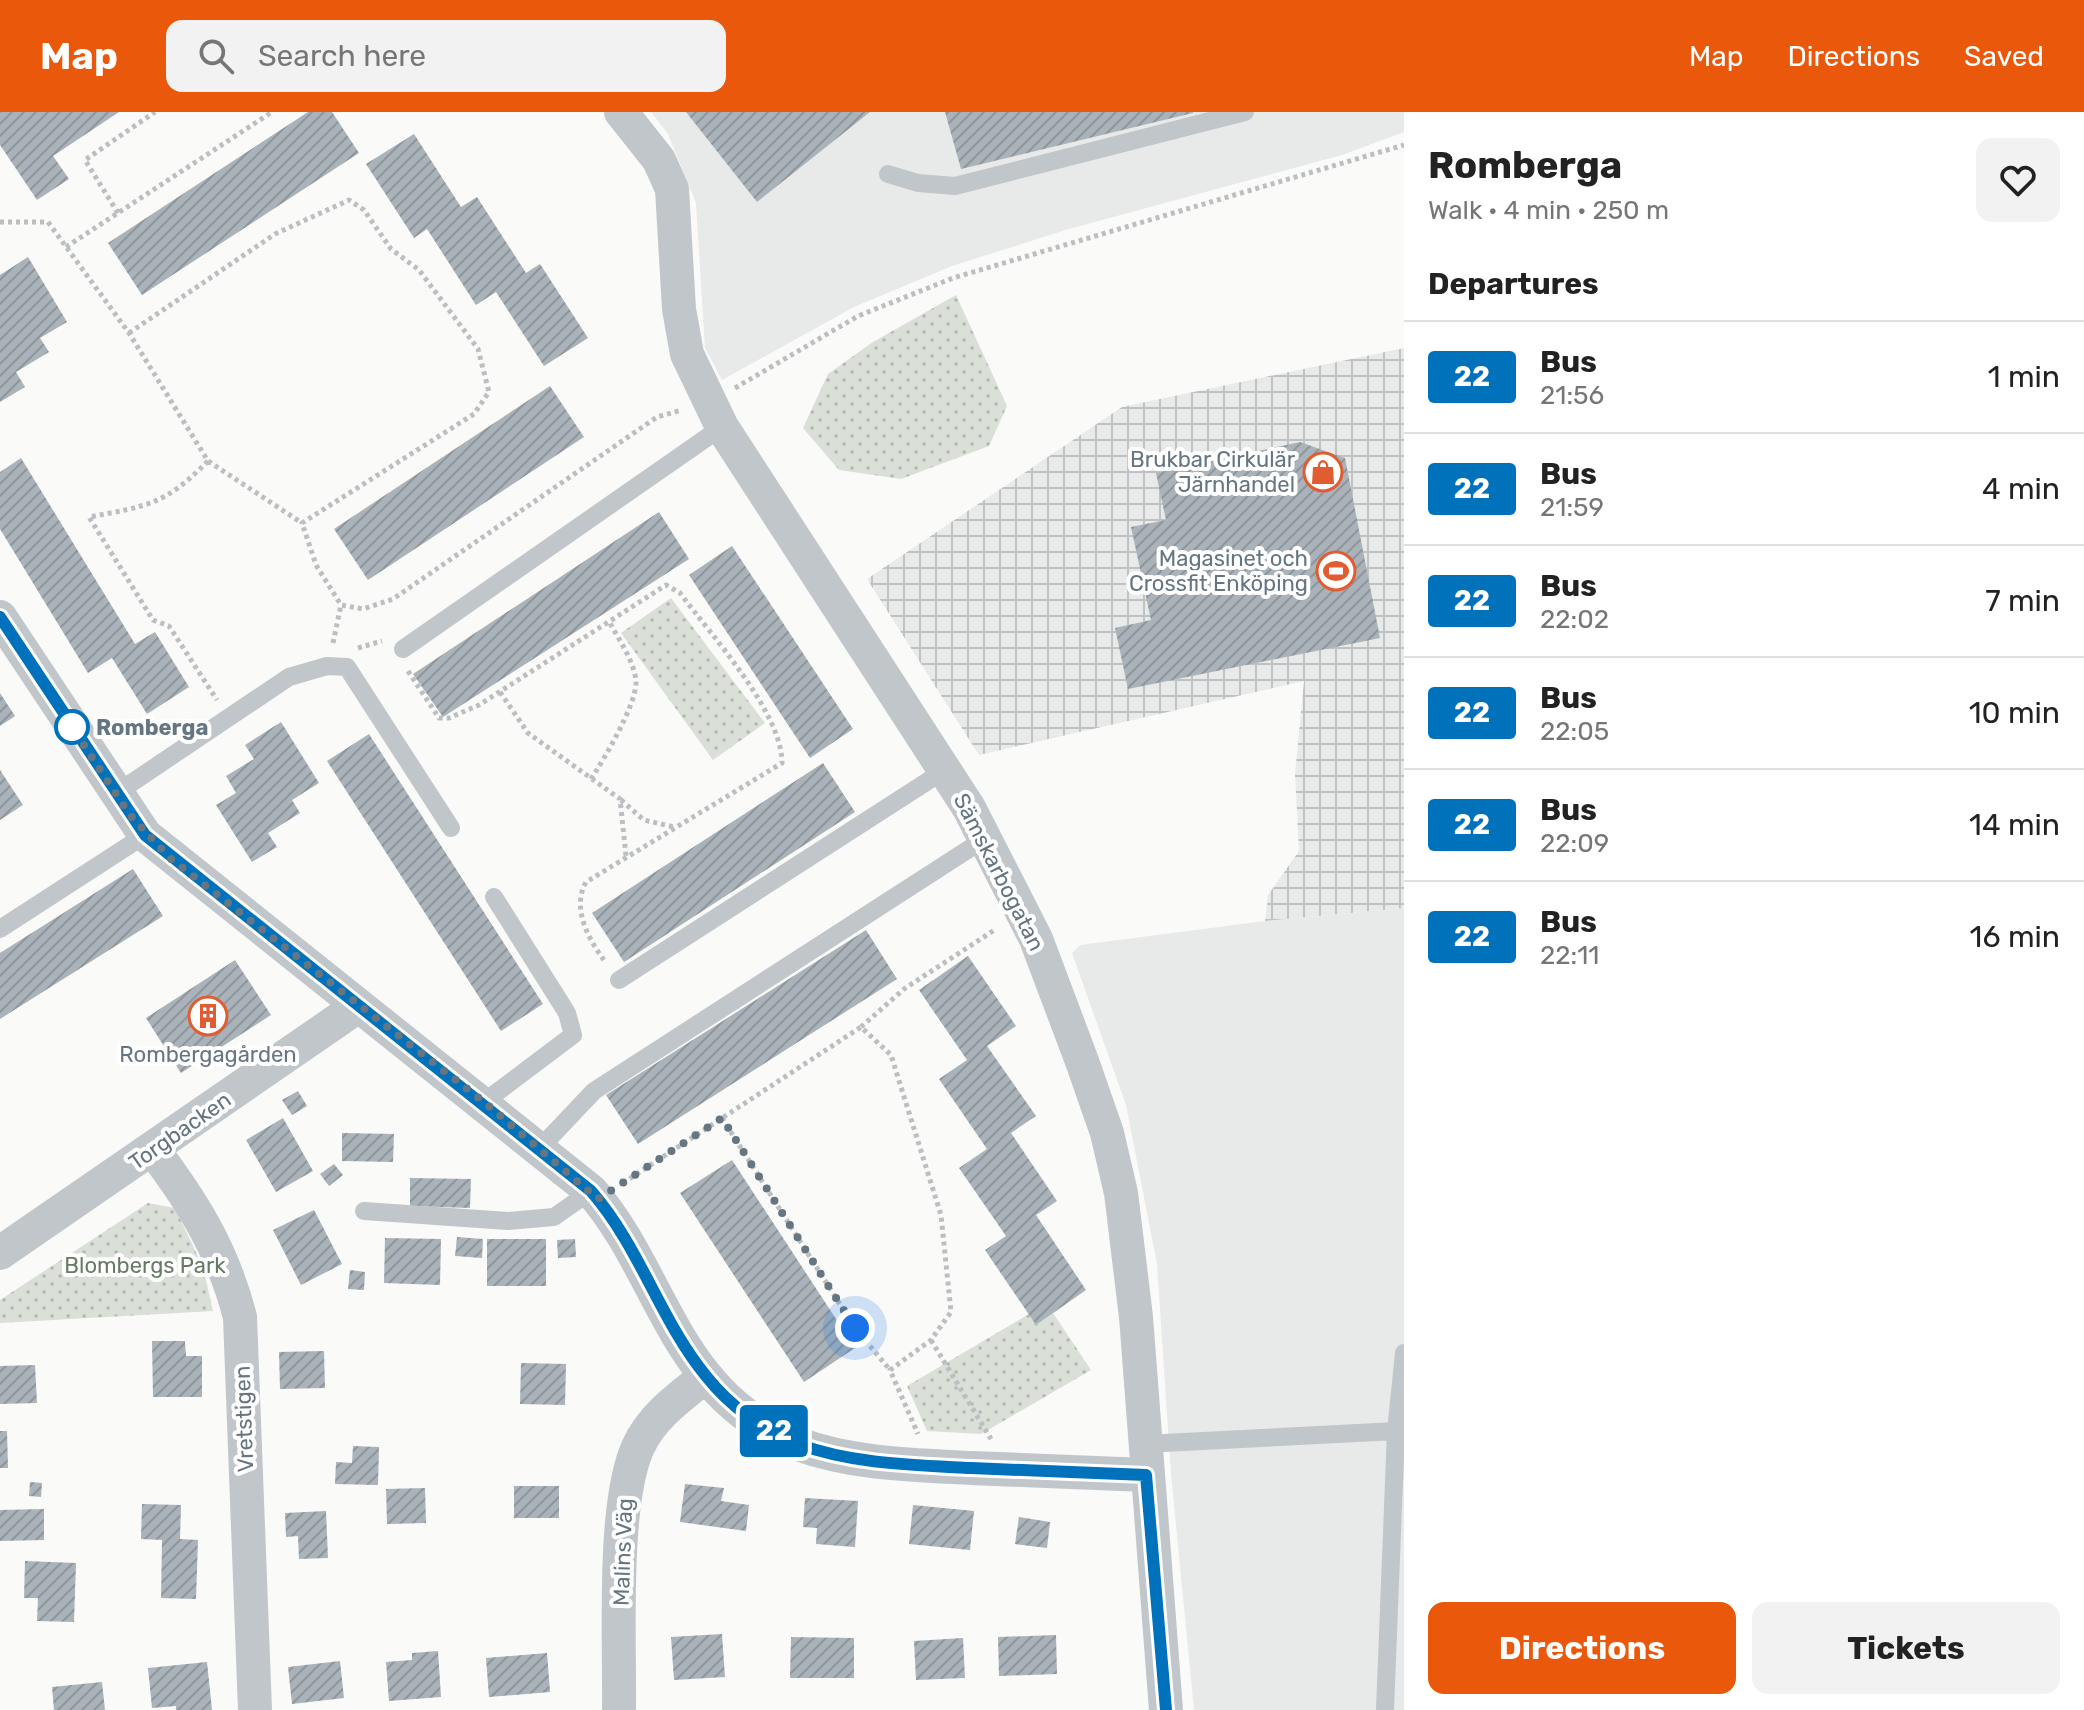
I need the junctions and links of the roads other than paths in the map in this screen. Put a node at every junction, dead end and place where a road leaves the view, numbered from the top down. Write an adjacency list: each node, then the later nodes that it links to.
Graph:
1 (621, 112): 4 (street, Sämskarbogatan)
2 (1245, 112): 3 (lane)
3 (888, 174)
4 (716, 415): 6 (lane); 7 (street, Sämskarbogatan)
5 (0, 617): 8 (street)
6 (403, 649)
7 (945, 770): 11 (street, Sämskarbogatan); 14 (lane)
8 (115, 794): 9 (lane); 10 (street)
9 (451, 828)
10 (145, 835): 13 (lane); 15 (street)
11 (986, 838): 17 (lane); 25 (street, Sämskarbogatan)
12 (494, 897): 16 (lane)
13 (0, 929)
14 (619, 980)
15 (357, 1007): 16 (street); 18 (street, Torgbacken)
16 (484, 1102): 17 (street)
17 (540, 1148): 19 (street)
18 (154, 1151): 21 (street, Torgbacken); 26 (street, Vretstigen)
19 (595, 1195): 20 (lane); 23 (street)
20 (364, 1211)
21 (0, 1253)
22 (1404, 1353): 24 (lane)
23 (706, 1376): 25 (street); 27 (street, Malins Väg)
24 (1396, 1431): 25 (lane); 29 (lane)
25 (1145, 1459): 28 (street, Sämskarbogatan)
26 (255, 1710)
27 (619, 1710)
28 (1166, 1710)
29 (1385, 1710)

